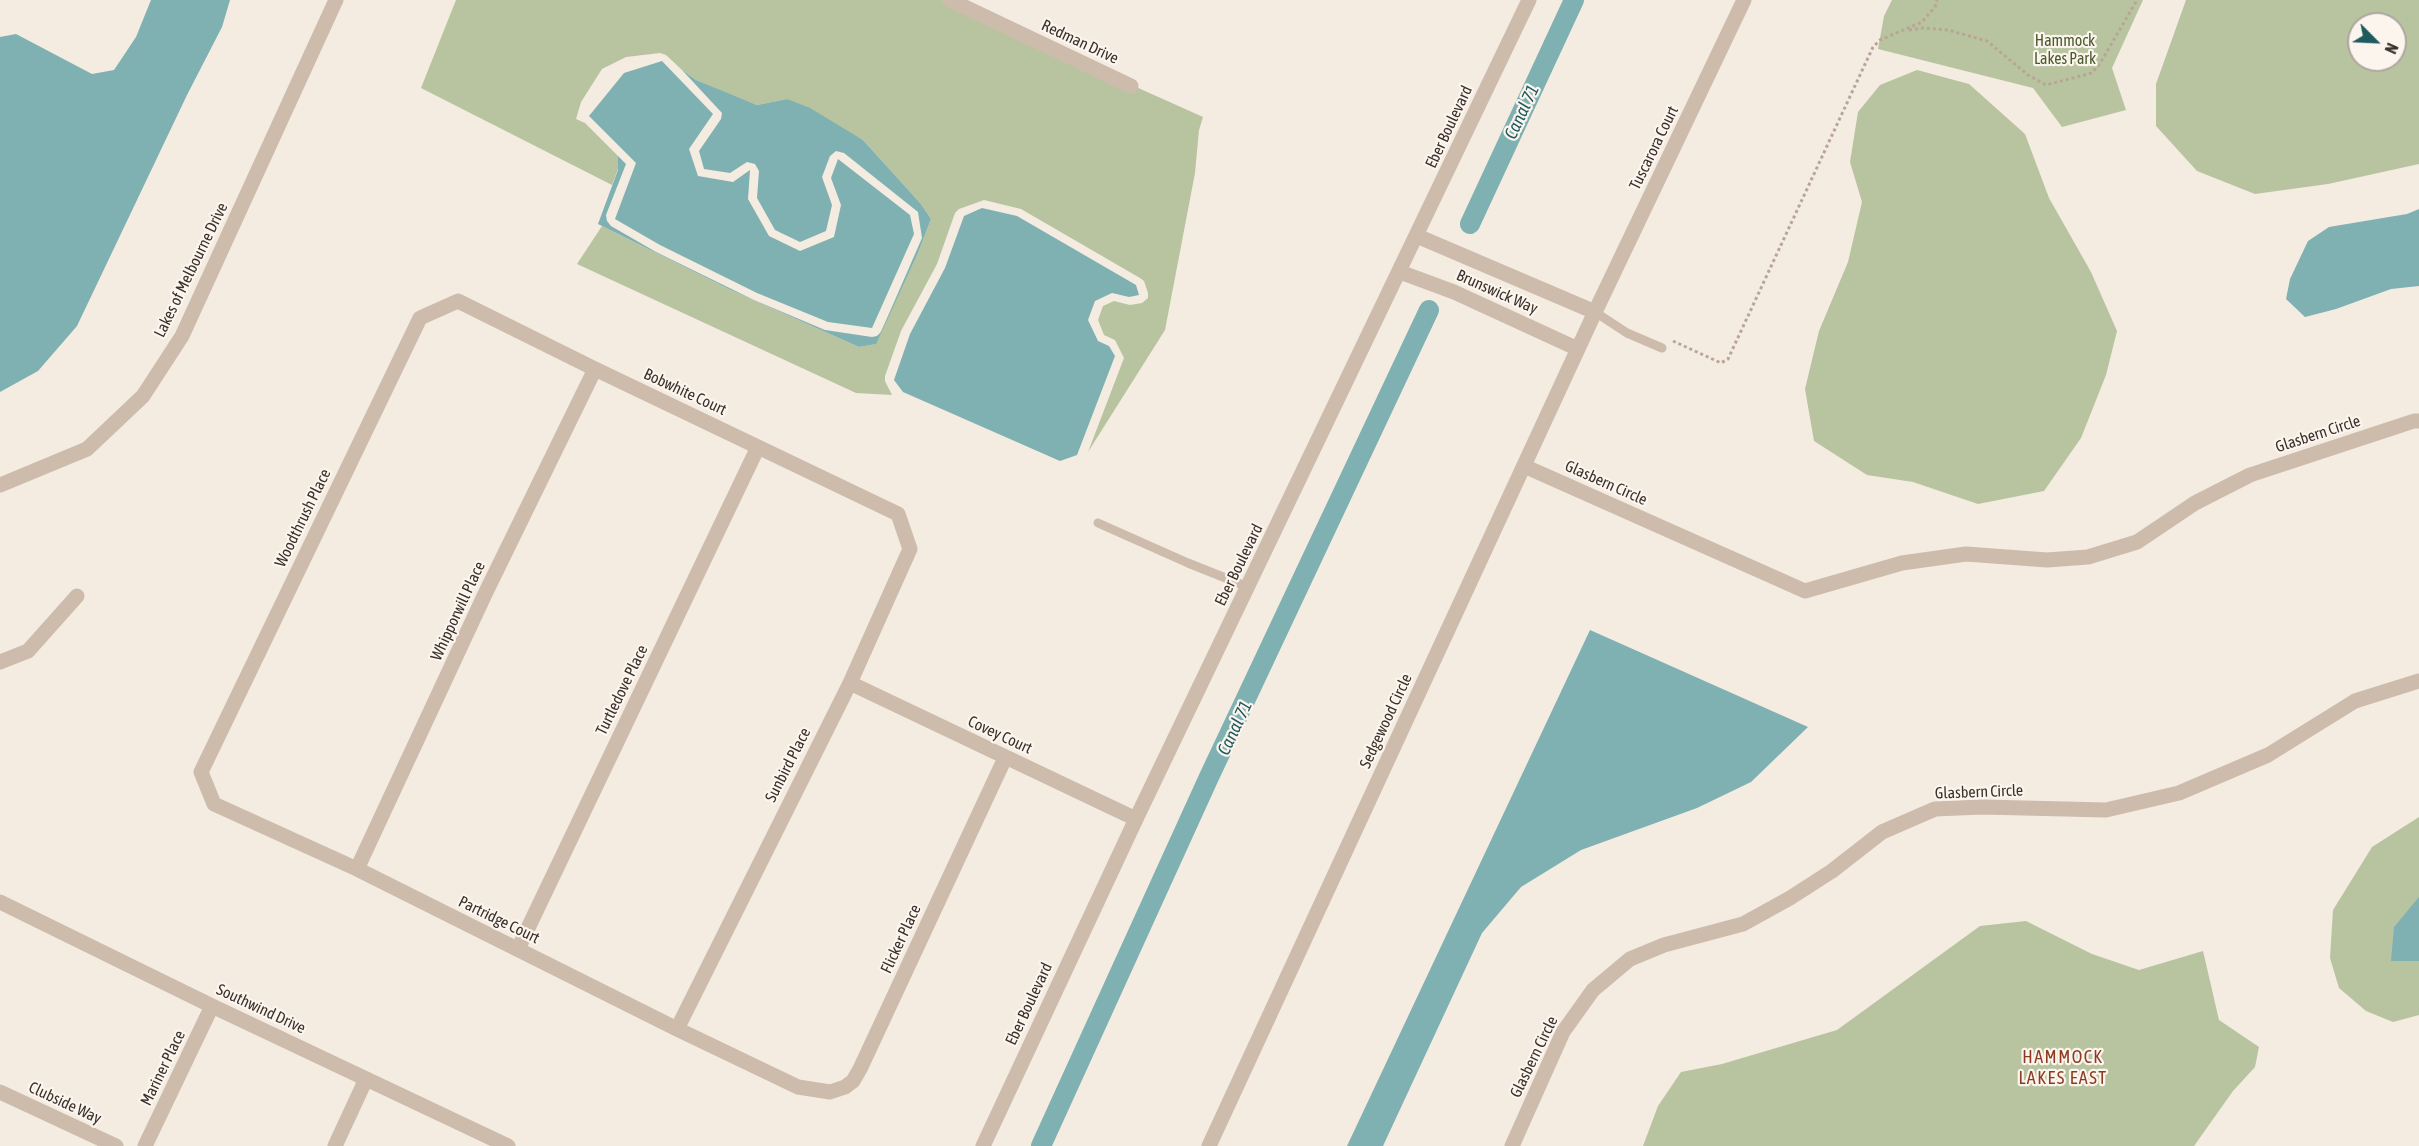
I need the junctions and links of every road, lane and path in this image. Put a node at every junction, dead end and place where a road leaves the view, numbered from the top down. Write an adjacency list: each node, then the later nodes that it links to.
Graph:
1 (336, 0): 20 (street, Lakes of Melbourne Drive)
2 (950, 0): 8 (street, Redman Drive)
3 (1529, 0): 9 (street, Eber Boulevard)
4 (1744, 0): 12 (street, Tuscarora Court)
5 (1937, 0): 7 (path)
6 (2137, 0): 7 (path)
7 (1904, 30): 13 (path)
8 (1131, 86)
9 (1417, 236): 10 (street, Eber Boulevard); 12 (street, Brunswick Way)
10 (1400, 272): 14 (street, Brunswick Way); 23 (street, Eber Boulevard)
11 (458, 301): 16 (street, Bobwhite Court); 29 (street, Woodthrush Place)
12 (1595, 312): 14 (street, Sedgewood Circle); 15 (lane)
13 (1668, 338)
14 (1578, 348): 19 (street, Sedgewood Circle)
15 (1662, 348)
16 (595, 369): 18 (street, Bobwhite Court); 31 (street, Whipporwill Place)
17 (2419, 421): 19 (street, Glasbern Circle)
18 (758, 447): 21 (street, Bobwhite Court); 33 (street, Turtledove Place)
19 (1524, 466): 44 (street, Sedgewood Circle)
20 (0, 485)
21 (898, 514): 27 (street, Sunbird Place)
22 (1098, 523): 23 (lane)
23 (1248, 587): 30 (street, Eber Boulevard)
24 (77, 596): 25 (street)
25 (0, 662)
26 (2419, 681): 45 (street, Glasbern Circle)
27 (850, 683): 28 (street, Covey Court); 35 (street, Sunbird Place)
28 (1005, 758): 30 (street, Covey Court); 37 (street, Flicker Place)
29 (201, 772): 31 (street, Partridge Court)
30 (1136, 819): 43 (street, Eber Boulevard)
31 (357, 869): 33 (street, Partridge Court)
32 (0, 902): 34 (street, Southwind Drive)
33 (518, 949): 35 (street, Partridge Court)
34 (212, 1006): 36 (street, Southwind Drive); 40 (street, Mariner Place)
35 (677, 1029): 37 (street, Partridge Court)
36 (366, 1079): 41 (street); 42 (street, Southwind Drive)
37 (798, 1087)
38 (0, 1092): 39 (street, Clubside Way)
39 (116, 1146)
40 (145, 1146)
41 (335, 1146)
42 (508, 1146)
43 (982, 1146)
44 (1209, 1146)
45 (1512, 1146)

